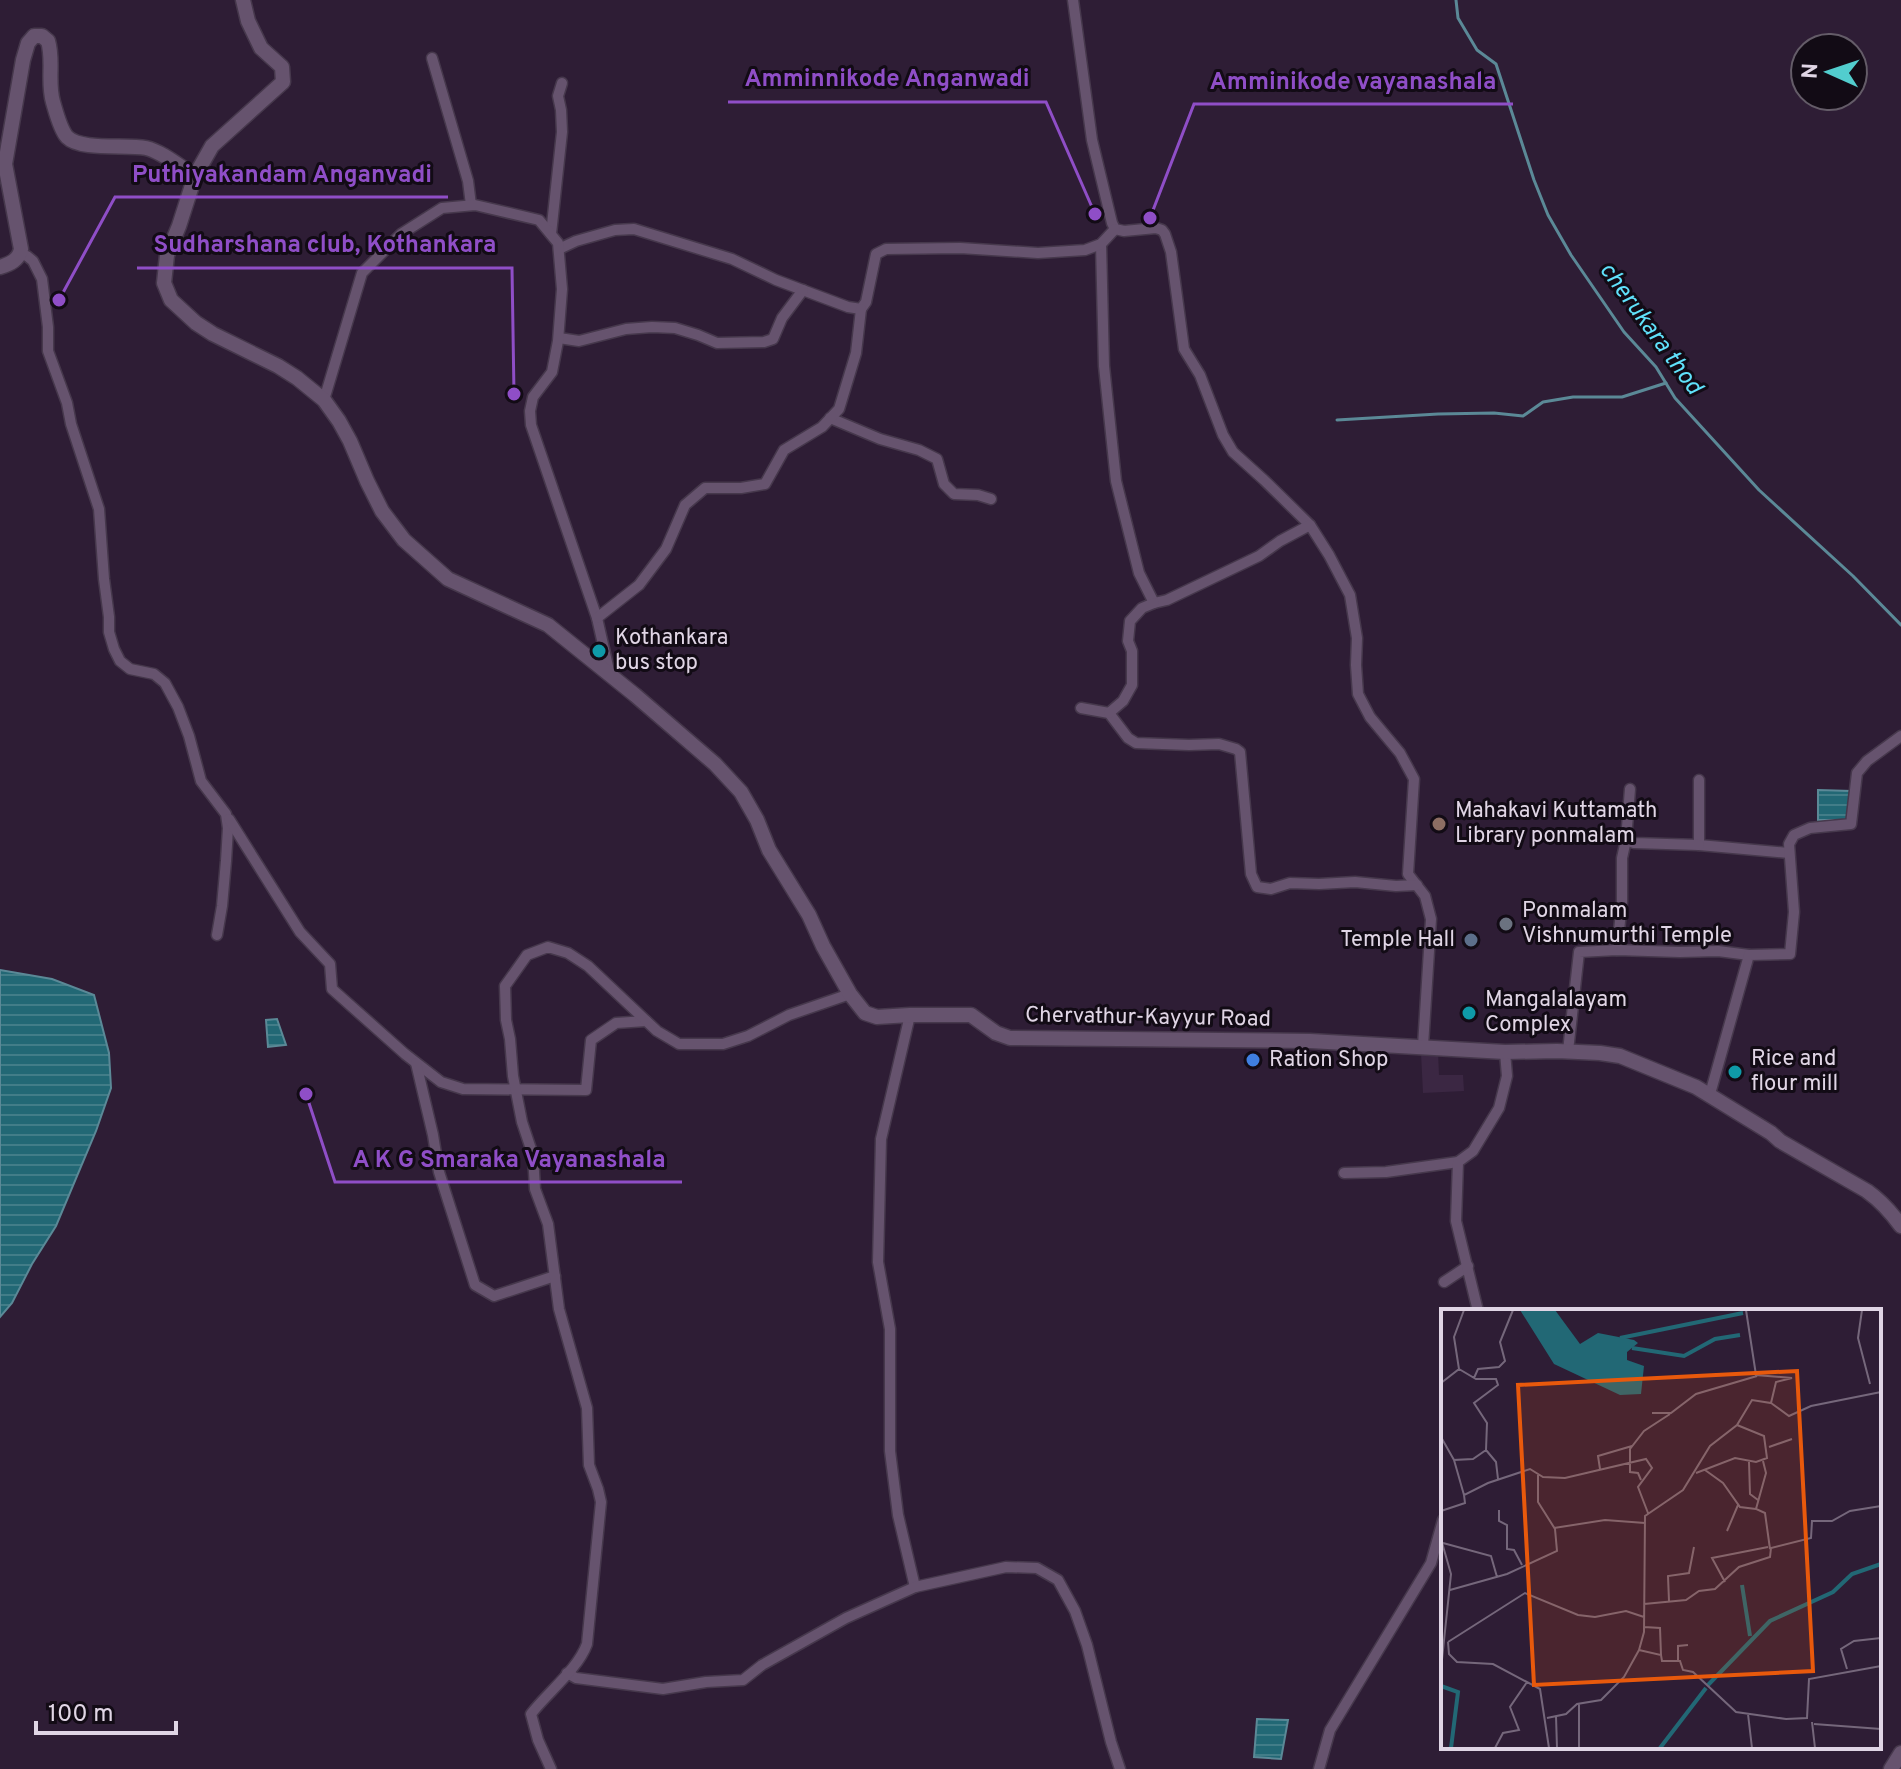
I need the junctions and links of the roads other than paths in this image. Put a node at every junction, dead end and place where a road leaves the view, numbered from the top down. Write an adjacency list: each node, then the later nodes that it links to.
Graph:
1 (243, 0): 5 (main road, Chervathur-Kayyur Road)
2 (1073, 0): 7 (street)
3 (432, 58): 6 (street)
4 (562, 83): 8 (street)
5 (195, 176): 11 (main road); 16 (main road, Chervathur-Kayyur Road)
6 (471, 205): 8 (street); 16 (street)
7 (1115, 229): 9 (street); 19 (street)
8 (551, 234): 10 (street)
9 (1101, 244): 14 (street); 20 (street)
10 (559, 249): 13 (street); 15 (street)
11 (20, 254): 12 (main road); 28 (street)
12 (0, 267)
13 (803, 290): 14 (street); 15 (street)
14 (861, 309): 17 (street)
15 (559, 338): 21 (street)
16 (324, 400): 22 (main road, Chervathur-Kayyur Road)
17 (830, 418): 18 (street); 21 (street)
18 (991, 499)
19 (1310, 525): 20 (street); 32 (street)
20 (1154, 603): 24 (street)
21 (597, 618): 22 (street)
22 (610, 675): 36 (main road, Chervathur-Kayyur Road)
23 (1081, 708): 24 (street)
24 (1109, 713): 32 (street)
25 (1901, 736): 31 (street)
26 (1699, 780): 30 (street)
27 (1630, 789): 29 (street)
28 (226, 814): 33 (street); 42 (street)
29 (1626, 840): 30 (street); 34 (street)
30 (1699, 845): 31 (street)
31 (1789, 853): 35 (street)
32 (1417, 885): 39 (street)
33 (217, 935)
34 (1617, 950): 35 (street); 40 (street)
35 (1749, 955): 44 (street)
36 (850, 994): 37 (main road, Chervathur-Kayyur Road); 38 (street)
37 (910, 1015): 39 (main road, Chervathur-Kayyur Road); 53 (street)
38 (646, 1021): 43 (street); 43 (street)
39 (1423, 1046): 41 (main road, Chervathur-Kayyur Road)
40 (1568, 1051): 41 (main road, Chervathur-Kayyur Road); 44 (main road, Chervathur-Kayyur Road)
41 (1505, 1052): 45 (street)
42 (416, 1063): 43 (street); 49 (street)
43 (515, 1089): 49 (street)
44 (1710, 1094): 47 (main road, Chervathur-Kayyur Road)
45 (1458, 1162): 46 (street); 48 (street)
46 (1344, 1173)
47 (1901, 1226)
48 (1468, 1266): 50 (street); 51 (street)
49 (555, 1276): 54 (street)
50 (1444, 1282)
51 (1478, 1309)
52 (1441, 1527): 58 (street)
53 (915, 1587): 54 (street); 57 (street)
54 (567, 1673): 56 (street)
55 (1901, 1753): 59 (main road)
56 (551, 1769)
57 (1120, 1769)
58 (1319, 1769)
59 (1891, 1769)

